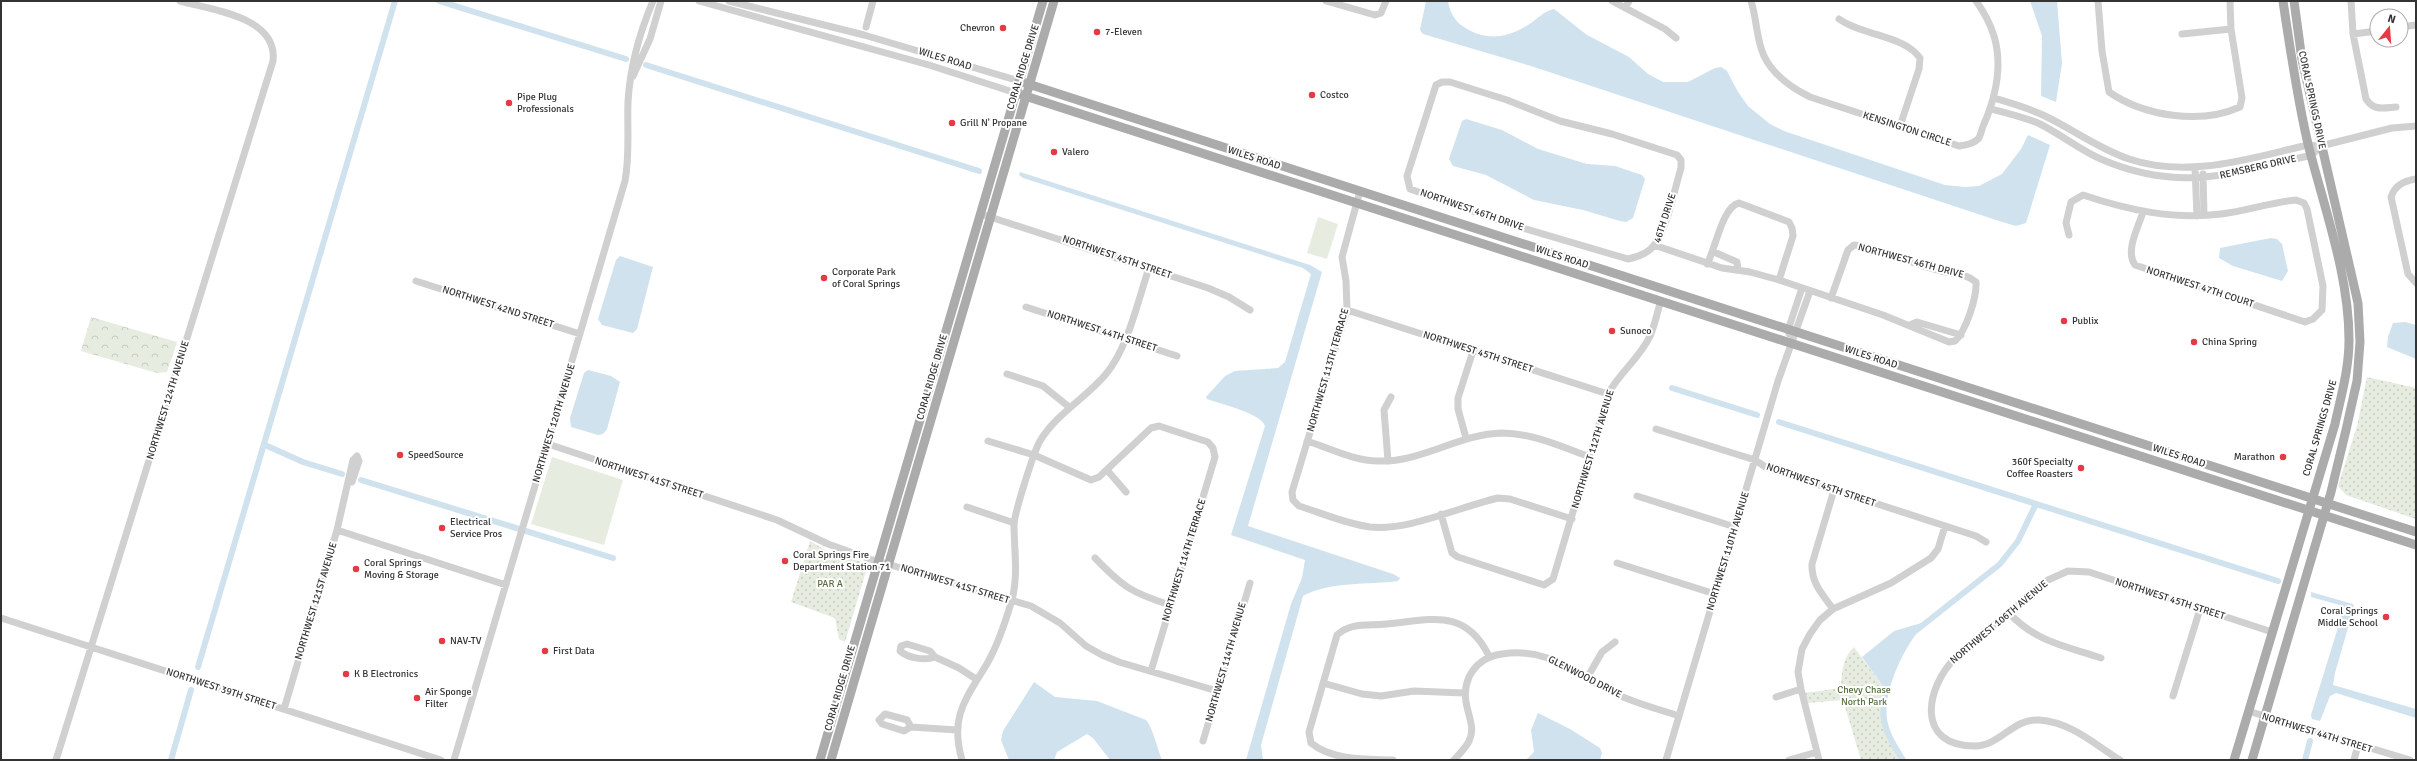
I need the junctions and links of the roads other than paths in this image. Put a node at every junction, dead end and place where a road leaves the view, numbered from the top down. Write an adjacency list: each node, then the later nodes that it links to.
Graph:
1 (180, 1): 128 (street, NORTHWEST 124TH AVENUE)
2 (652, 1): 29 (street, NORTHWEST 120TH AVENUE)
3 (661, 1): 29 (street, NORTHWEST 120TH AVENUE)
4 (699, 1): 31 (street, WILES ROAD)
5 (729, 1): 28 (street, WILES ROAD)
6 (873, 1): 22 (street)
7 (1043, 1): 28 (main road, CORAL RIDGE DRIVE)
8 (1054, 1): 30 (main road, CORAL RIDGE DRIVE)
9 (1328, 1): 10 (street)
10 (1386, 1)
11 (1612, 1): 20 (street)
12 (1629, 1): 20 (street)
13 (1751, 1): 36 (street, KENSINGTON CIRCLE)
14 (1976, 1): 33 (street, KENSINGTON CIRCLE)
15 (2098, 1): 23 (street)
16 (2230, 1): 23 (street)
17 (2284, 1): 38 (main road, CORAL SPRINGS DRIVE)
18 (2294, 1): 39 (main road, CORAL SPRINGS DRIVE)
19 (2351, 1): 26 (street)
20 (1625, 8): 27 (street)
21 (1839, 19): 36 (street)
22 (866, 27)
23 (2231, 29): 25 (street)
24 (2369, 32): 26 (street)
25 (2182, 34)
26 (2353, 34): 34 (street)
27 (1676, 38)
28 (1019, 81): 30 (main road, WILES ROAD); 31 (main road, CORAL RIDGE DRIVE)
29 (630, 83): 73 (street, NORTHWEST 120TH AVENUE)
30 (1030, 84): 32 (main road, CORAL RIDGE DRIVE); 47 (main road, WILES ROAD)
31 (1016, 93): 32 (main road, WILES ROAD); 50 (main road, CORAL RIDGE DRIVE)
32 (1026, 96): 48 (main road, WILES ROAD); 53 (main road, CORAL RIDGE DRIVE)
33 (1994, 98): 35 (street, KENSINGTON CIRCLE); 42 (street, REMSBERG DRIVE)
34 (2396, 107)
35 (1991, 108): 36 (street, KENSINGTON CIRCLE); 45 (street, REMSBERG DRIVE)
36 (1900, 126)
37 (2416, 126): 39 (street, REMSBERG DRIVE)
38 (2308, 145): 39 (street, REMSBERG DRIVE); 40 (main road, CORAL SPRINGS DRIVE); 43 (street, REMSBERG DRIVE)
39 (2321, 146): 40 (street); 79 (main road, CORAL SPRINGS DRIVE)
40 (2312, 155): 44 (street, REMSBERG DRIVE); 78 (main road, CORAL SPRINGS DRIVE)
41 (1681, 160): 55 (street, 46TH DRIVE); 55 (street, NORTHWEST 46TH DRIVE)
42 (2195, 167): 43 (street, REMSBERG DRIVE); 45 (street)
43 (2203, 167): 44 (street)
44 (2204, 178): 45 (street, REMSBERG DRIVE); 51 (street)
45 (2195, 179): 52 (street)
46 (2416, 179): 63 (street)
47 (1360, 191): 48 (street, NORTHWEST 113TH TERRACE); 66 (main road, WILES ROAD)
48 (1356, 202): 68 (main road, WILES ROAD); 71 (street, NORTHWEST 113TH TERRACE)
49 (2143, 212): 51 (street, NORTHWEST 47TH COURT); 52 (street); 54 (street)
50 (981, 214): 53 (street, NORTHWEST 45TH STREET); 113 (main road, CORAL RIDGE DRIVE)
51 (2204, 215): 52 (street)
52 (2196, 216)
53 (990, 217): 58 (street, NORTHWEST 45TH STREET); 115 (main road, CORAL RIDGE DRIVE)
54 (2069, 235)
55 (1654, 245): 57 (street, 46TH DRIVE)
56 (1714, 252): 57 (street); 59 (street); 60 (street)
57 (1707, 264): 59 (street, 46TH DRIVE)
58 (1149, 268): 70 (street, NORTHWEST 45TH STREET); 74 (street)
59 (1738, 270): 60 (street, 46TH DRIVE)
60 (1779, 280): 64 (street, 46TH DRIVE)
61 (416, 281): 73 (street, NORTHWEST 42ND STREET)
62 (1976, 282): 67 (street, NORTHWEST 46TH DRIVE); 67 (street, 46TH DRIVE)
63 (2414, 282)
64 (1802, 288): 65 (street, 46TH DRIVE); 72 (street)
65 (1810, 291): 67 (street, 46TH DRIVE); 72 (street)
66 (1678, 294): 68 (main road); 72 (main road, WILES ROAD)
67 (1831, 298)
68 (1661, 301): 75 (main road, WILES ROAD); 81 (street, NORTHWEST 112TH AVENUE)
69 (1026, 307): 74 (street, NORTHWEST 44TH STREET)
70 (1250, 310)
71 (1347, 310): 76 (street, NORTHWEST 45TH STREET); 87 (street, NORTHWEST 113TH TERRACE)
72 (1792, 331): 75 (street, NORTHWEST 110TH AVENUE); 98 (main road, WILES ROAD)
73 (580, 334): 88 (street, NORTHWEST 120TH AVENUE)
74 (1124, 338): 77 (street, NORTHWEST 44TH STREET); 83 (street)
75 (1790, 343): 91 (street, NORTHWEST 110TH AVENUE); 101 (main road, WILES ROAD)
76 (1473, 351): 81 (street, NORTHWEST 45TH STREET); 85 (street)
77 (1177, 356)
78 (2348, 356): 79 (main road); 98 (main road, CORAL SPRINGS DRIVE)
79 (2359, 357): 99 (main road, CORAL SPRINGS DRIVE)
80 (1007, 374): 83 (street)
81 (1608, 394): 90 (street, NORTHWEST 112TH AVENUE)
82 (1391, 396): 92 (street)
83 (1069, 408): 89 (street)
84 (1656, 429): 91 (street, NORTHWEST 45TH STREET)
85 (1466, 438): 90 (street); 92 (street)
86 (988, 441): 89 (street)
87 (1307, 441): 92 (street); 102 (street, NORTHWEST 113TH TERRACE)
88 (548, 444): 113 (street, NORTHWEST 41ST STREET); 118 (street, NORTHWEST 120TH AVENUE)
89 (1034, 455): 93 (street); 105 (street)
90 (1590, 457): 104 (street, NORTHWEST 112TH AVENUE)
91 (1755, 460): 94 (street, NORTHWEST 45TH STREET); 106 (street, NORTHWEST 110TH AVENUE)
92 (1388, 461)
93 (1107, 470): 95 (street); 121 (street, NORTHWEST 114TH TERRACE)
94 (1834, 490): 107 (street, NORTHWEST 45TH STREET); 122 (street)
95 (1126, 492)
96 (346, 493): 108 (street, NORTHWEST 121ST AVENUE)
97 (1637, 496): 106 (street)
98 (2311, 498): 99 (main road, WILES ROAD); 101 (main road, CORAL SPRINGS DRIVE)
99 (2328, 504): 103 (main road, CORAL SPRINGS DRIVE); 109 (main road, WILES ROAD)
100 (967, 507): 105 (street)
101 (2308, 510): 103 (main road, WILES ROAD); 126 (main road, CORAL SPRINGS DRIVE)
102 (1441, 514): 104 (street); 104 (street, NORTHWEST 112TH AVENUE)
103 (2324, 515): 111 (main road, WILES ROAD); 144 (main road, CORAL SPRINGS DRIVE)
104 (1572, 519)
105 (1014, 523): 120 (street)
106 (1735, 526): 119 (street, NORTHWEST 110TH AVENUE)
107 (1945, 526): 110 (street, NORTHWEST 45TH STREET); 122 (street)
108 (337, 530): 118 (street); 141 (street, NORTHWEST 121ST AVENUE)
109 (2416, 532)
110 (1986, 542)
111 (2416, 545)
112 (1095, 558): 121 (street)
113 (878, 561): 115 (street, NORTHWEST 41ST STREET); 153 (main road, CORAL RIDGE DRIVE)
114 (1617, 563): 119 (street)
115 (888, 564): 120 (street, NORTHWEST 41ST STREET); 154 (main road, CORAL RIDGE DRIVE)
116 (2068, 571): 123 (street, NORTHWEST 45TH STREET); 124 (street, NORTHWEST 106TH AVENUE)
117 (1250, 583): 137 (street, NORTHWEST 114TH AVENUE)
118 (506, 585): 152 (street, NORTHWEST 120TH AVENUE)
119 (1715, 594): 143 (street, NORTHWEST 110TH AVENUE)
120 (1012, 601): 132 (street, NORTHWEST 41ST STREET); 134 (street)
121 (1170, 605): 132 (street, NORTHWEST 114TH TERRACE)
122 (1833, 609): 136 (street)
123 (2200, 609): 126 (street, NORTHWEST 45TH STREET); 139 (street)
124 (2009, 613): 131 (street); 161 (street, NORTHWEST 106TH AVENUE)
125 (1, 618): 128 (street, NORTHWEST 39TH STREET)
126 (2272, 632): 142 (main road, CORAL SPRINGS DRIVE)
127 (1615, 642): 133 (street)
128 (91, 647): 141 (street, NORTHWEST 39TH STREET); 150 (street, NORTHWEST 124TH AVENUE)
129 (1489, 656): 133 (street, GLENWOOD DRIVE); 135 (street); 138 (street)
130 (935, 658): 134 (street)
131 (2101, 658)
132 (1151, 671): 137 (street, NORTHWEST 41ST STREET)
133 (1586, 678): 143 (street, GLENWOOD DRIVE)
134 (976, 679): 146 (street)
135 (1323, 683): 138 (street); 156 (street)
136 (1801, 689): 140 (street); 149 (street)
137 (1217, 691): 147 (street, NORTHWEST 114TH AVENUE)
138 (1464, 693): 157 (street)
139 (2173, 696)
140 (1776, 697)
141 (284, 709): 151 (street, NORTHWEST 39TH STREET)
142 (2248, 711): 144 (street, NORTHWEST 44TH STREET); 162 (main road, CORAL SPRINGS DRIVE)
143 (1679, 716): 158 (street, NORTHWEST 110TH AVENUE)
144 (2265, 717): 148 (street, NORTHWEST 44TH STREET); 163 (main road, CORAL SPRINGS DRIVE)
145 (911, 727): 146 (street)
146 (957, 730): 155 (street)
147 (1203, 741)
148 (2358, 745): 164 (street); 165 (street, NORTHWEST 44TH STREET)
149 (1817, 752): 159 (street); 160 (street)
150 (56, 760)
151 (441, 760)
152 (454, 760)
153 (820, 760)
154 (830, 760)
155 (962, 760)
156 (1393, 760)
157 (1454, 760)
158 (1666, 760)
159 (1789, 760)
160 (1819, 760)
161 (2120, 760)
162 (2234, 760)
163 (2252, 760)
164 (2354, 760)
165 (2410, 760)

